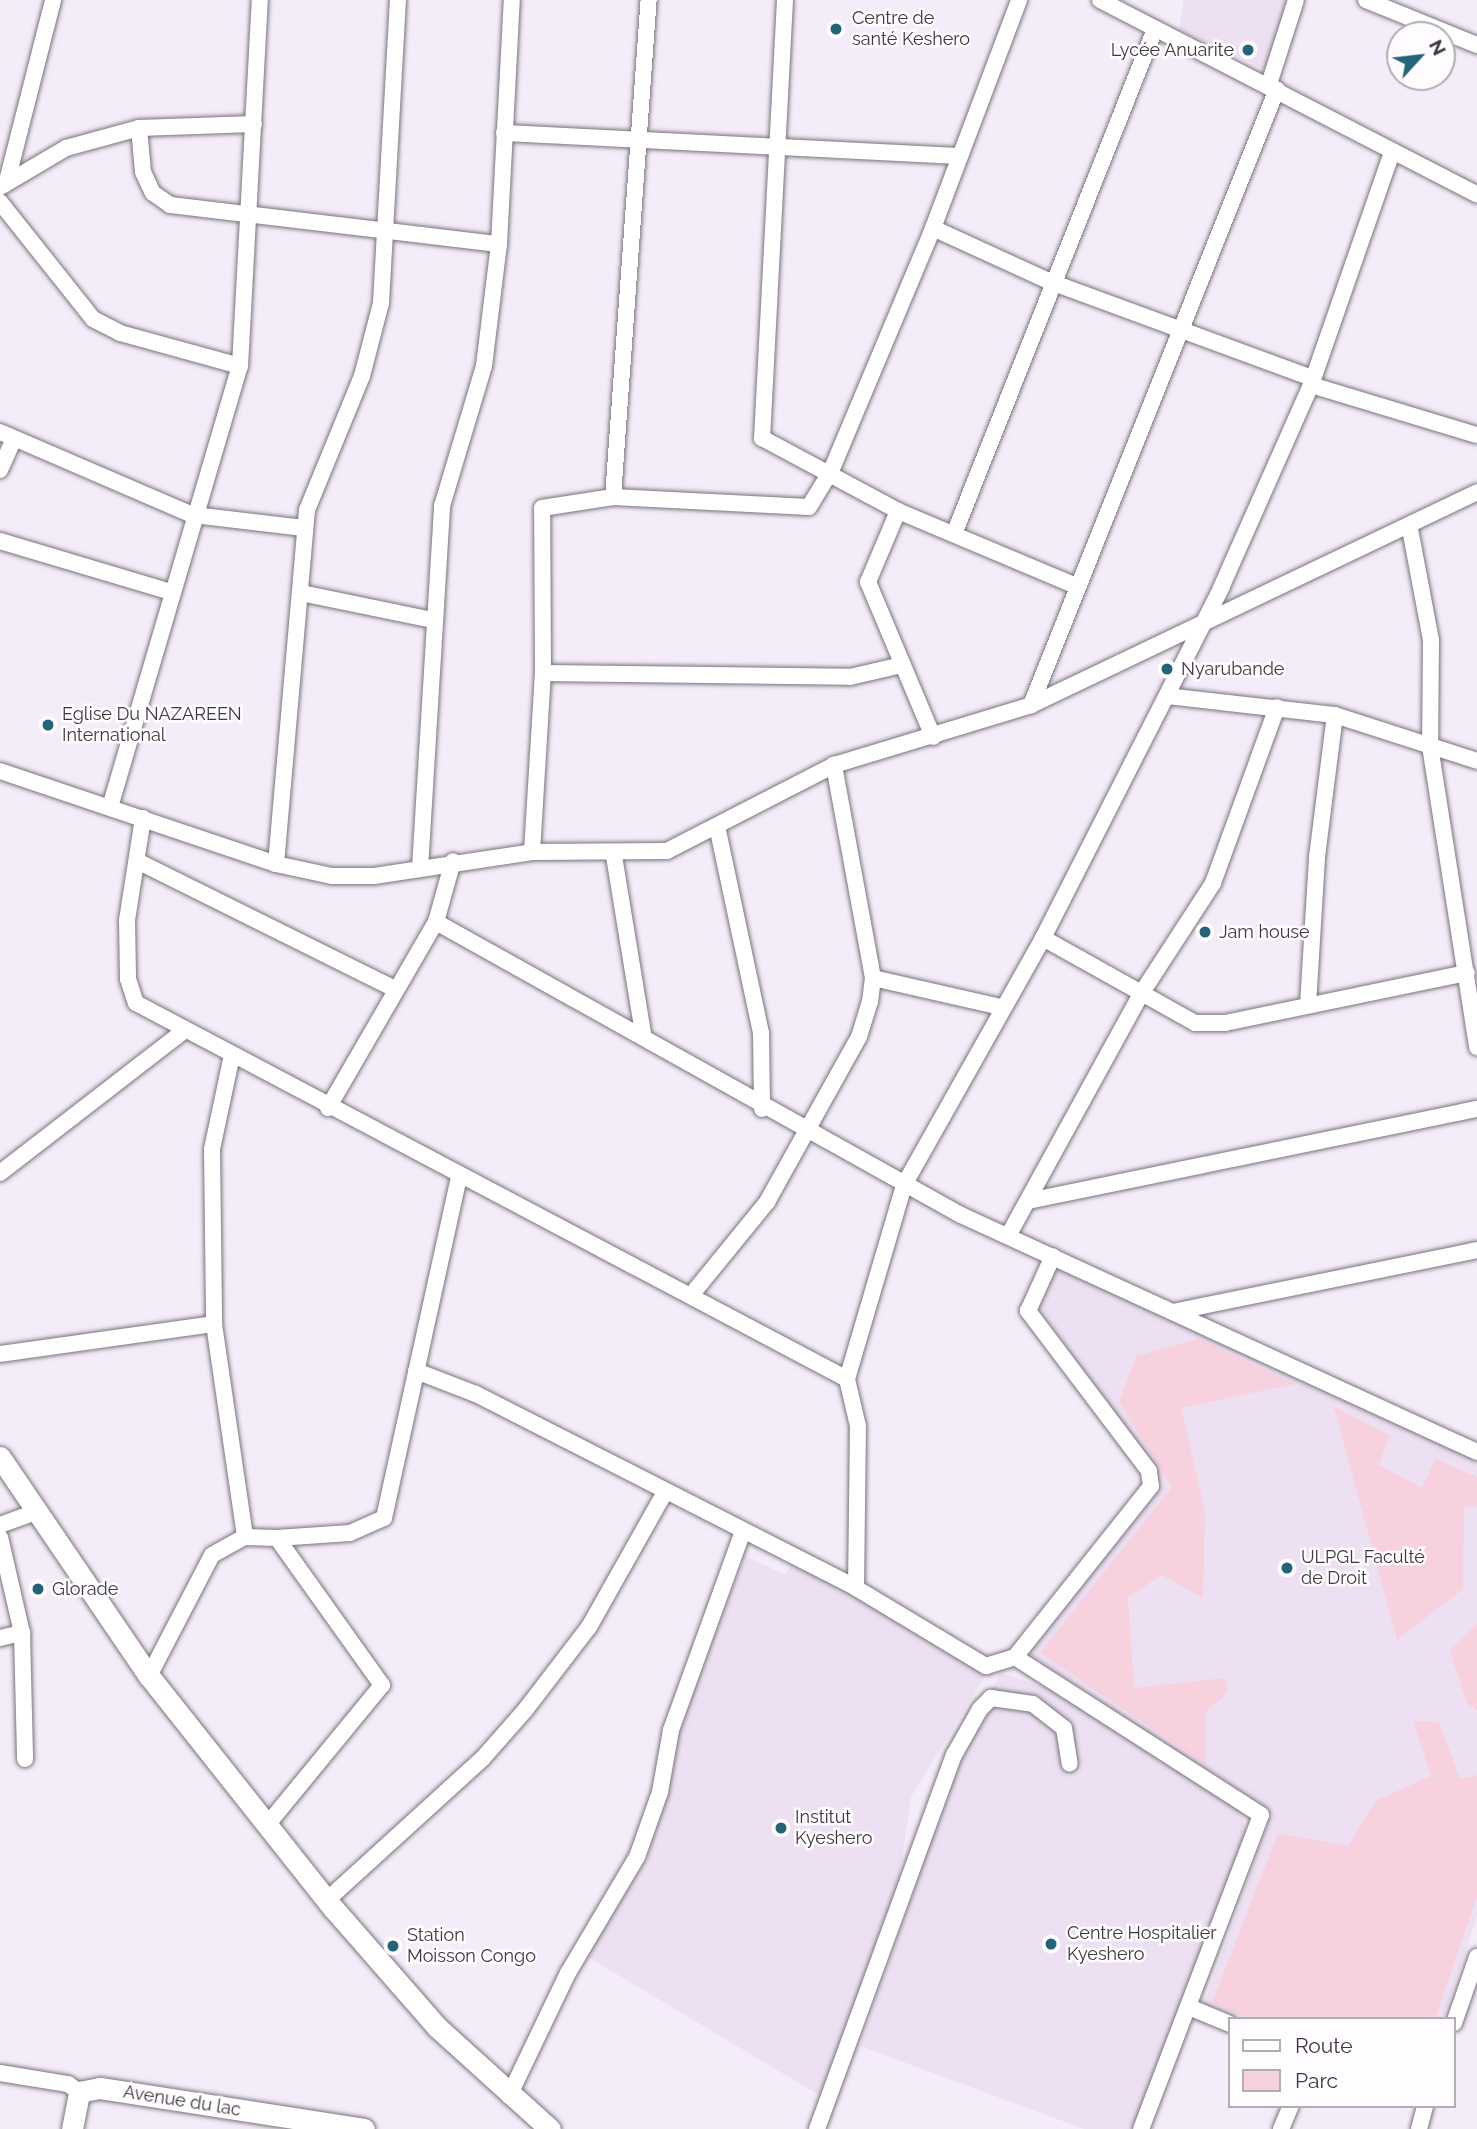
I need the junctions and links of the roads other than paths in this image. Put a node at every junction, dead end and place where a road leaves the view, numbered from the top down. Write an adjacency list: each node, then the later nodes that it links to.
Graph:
1 (53, 0): 21 (street)
2 (260, 0): 14 (street)
3 (398, 0): 25 (street)
4 (512, 0): 16 (street)
5 (649, 0): 17 (street)
6 (785, 0): 18 (street)
7 (1019, 0): 20 (street)
8 (1100, 0): 11 (street)
9 (1296, 0): 13 (street)
10 (1366, 0): 12 (street)
11 (1155, 29): 13 (street); 28 (street)
12 (1477, 45)
13 (1273, 87): 19 (street); 29 (street)
14 (254, 124): 15 (street); 24 (street)
15 (139, 128): 21 (street); 24 (street)
16 (504, 133): 17 (street); 27 (street)
17 (640, 135): 18 (street); 37 (street)
18 (777, 142): 20 (street); 35 (street)
19 (1392, 152): 22 (street); 31 (street)
20 (959, 156): 26 (street)
21 (3, 184)
22 (1477, 195)
23 (0, 202): 30 (street)
24 (249, 218): 25 (street); 30 (street)
25 (388, 227): 27 (street); 40 (street)
26 (933, 228): 28 (street); 35 (street)
27 (499, 244): 48 (street)
28 (1051, 282): 29 (street); 42 (street)
29 (1179, 330): 31 (street); 44 (street)
30 (240, 366): 39 (street)
31 (1312, 381): 33 (street); 47 (street)
32 (7, 435): 34 (street); 39 (street)
33 (1477, 435)
34 (0, 470)
35 (831, 471): 37 (street); 38 (street)
36 (1477, 492): 41 (street)
37 (613, 497): 50 (street)
38 (898, 511): 42 (street); 49 (street)
39 (193, 515): 40 (street); 45 (street)
40 (304, 528): 46 (street)
41 (1410, 529): 47 (street); 56 (street)
42 (954, 534): 44 (street)
43 (0, 541): 45 (street)
44 (1076, 586): 52 (street)
45 (171, 592): 60 (street)
46 (300, 593): 48 (street); 67 (street)
47 (1205, 618): 51 (street); 52 (street)
48 (433, 620): 68 (street)
49 (902, 665): 50 (street); 55 (street)
50 (543, 673): 63 (street)
51 (1167, 696): 53 (street); 70 (street)
52 (1031, 705): 55 (street)
53 (1277, 707): 54 (street); 75 (street)
54 (1335, 715): 56 (street); 76 (street)
55 (933, 737): 58 (street)
56 (1430, 746): 57 (street); 71 (street)
57 (1477, 761)
58 (834, 765): 62 (street); 72 (street)
59 (0, 771): 60 (street)
60 (110, 807): 61 (street)
61 (143, 818): 65 (street); 67 (street)
62 (718, 827): 64 (street); 83 (street)
63 (532, 852): 64 (street); 66 (street)
64 (614, 856): 79 (street)
65 (137, 861): 73 (street); 78 (street)
66 (453, 861): 68 (street); 69 (street)
67 (276, 864): 68 (street)
68 (419, 868)
69 (436, 922): 73 (street); 79 (street)
70 (1043, 939): 75 (street); 77 (street)
71 (1467, 973): 74 (street); 76 (street)
72 (873, 978): 77 (street); 85 (street)
73 (393, 988): 82 (street)
74 (1473, 990): 80 (street)
75 (1141, 994): 76 (street); 89 (street)
76 (1308, 1005)
77 (1001, 1007): 88 (street)
78 (184, 1031): 81 (street); 86 (street)
79 (643, 1034): 83 (street)
80 (1477, 1047)
81 (232, 1055): 82 (street); 95 (street)
82 (328, 1108): 87 (street)
83 (762, 1109): 85 (street)
84 (1477, 1109): 89 (street)
85 (806, 1134): 88 (street); 93 (street)
86 (0, 1173)
87 (459, 1176): 93 (street); 97 (street)
88 (904, 1185): 90 (street); 98 (street)
89 (1028, 1200): 90 (street)
90 (1008, 1236): 92 (street)
91 (1477, 1250): 94 (street)
92 (1053, 1256): 94 (street); 111 (street)
93 (692, 1294): 98 (street)
94 (1174, 1311): 99 (street)
95 (214, 1324): 96 (street); 106 (street)
96 (0, 1354)
97 (416, 1371): 101 (street); 107 (street)
98 (847, 1379): 108 (street)
99 (1477, 1452)
100 (0, 1457): 102 (street)
101 (665, 1492): 104 (street); 116 (street)
102 (33, 1513): 103 (street); 112 (street)
103 (0, 1525)
104 (742, 1534): 108 (street); 123 (street)
105 (0, 1537): 109 (street)
106 (245, 1537): 107 (street); 112 (street)
107 (277, 1538): 115 (street)
108 (856, 1588): 111 (street)
109 (22, 1633): 110 (street); 113 (street)
110 (0, 1637)
111 (1015, 1657): 118 (street)
112 (149, 1676): 115 (street)
113 (25, 1759)
114 (1070, 1764): 129 (street)
115 (267, 1825): 116 (street)
116 (327, 1900): 123 (street)
117 (1475, 1967): 119 (street)
118 (1189, 2007): 120 (street); 130 (street)
119 (1456, 2018)
120 (1228, 2023)
121 (0, 2073): 122 (street)
122 (79, 2092): 126 (street); 127 (street, Avenue du lac)
123 (509, 2096): 128 (street)
124 (1290, 2108): 131 (street)
125 (1422, 2108): 132 (street)
126 (72, 2129)
127 (364, 2129)
128 (550, 2129)
129 (817, 2129)
130 (1141, 2129)
131 (1281, 2129)
132 (1419, 2129)

